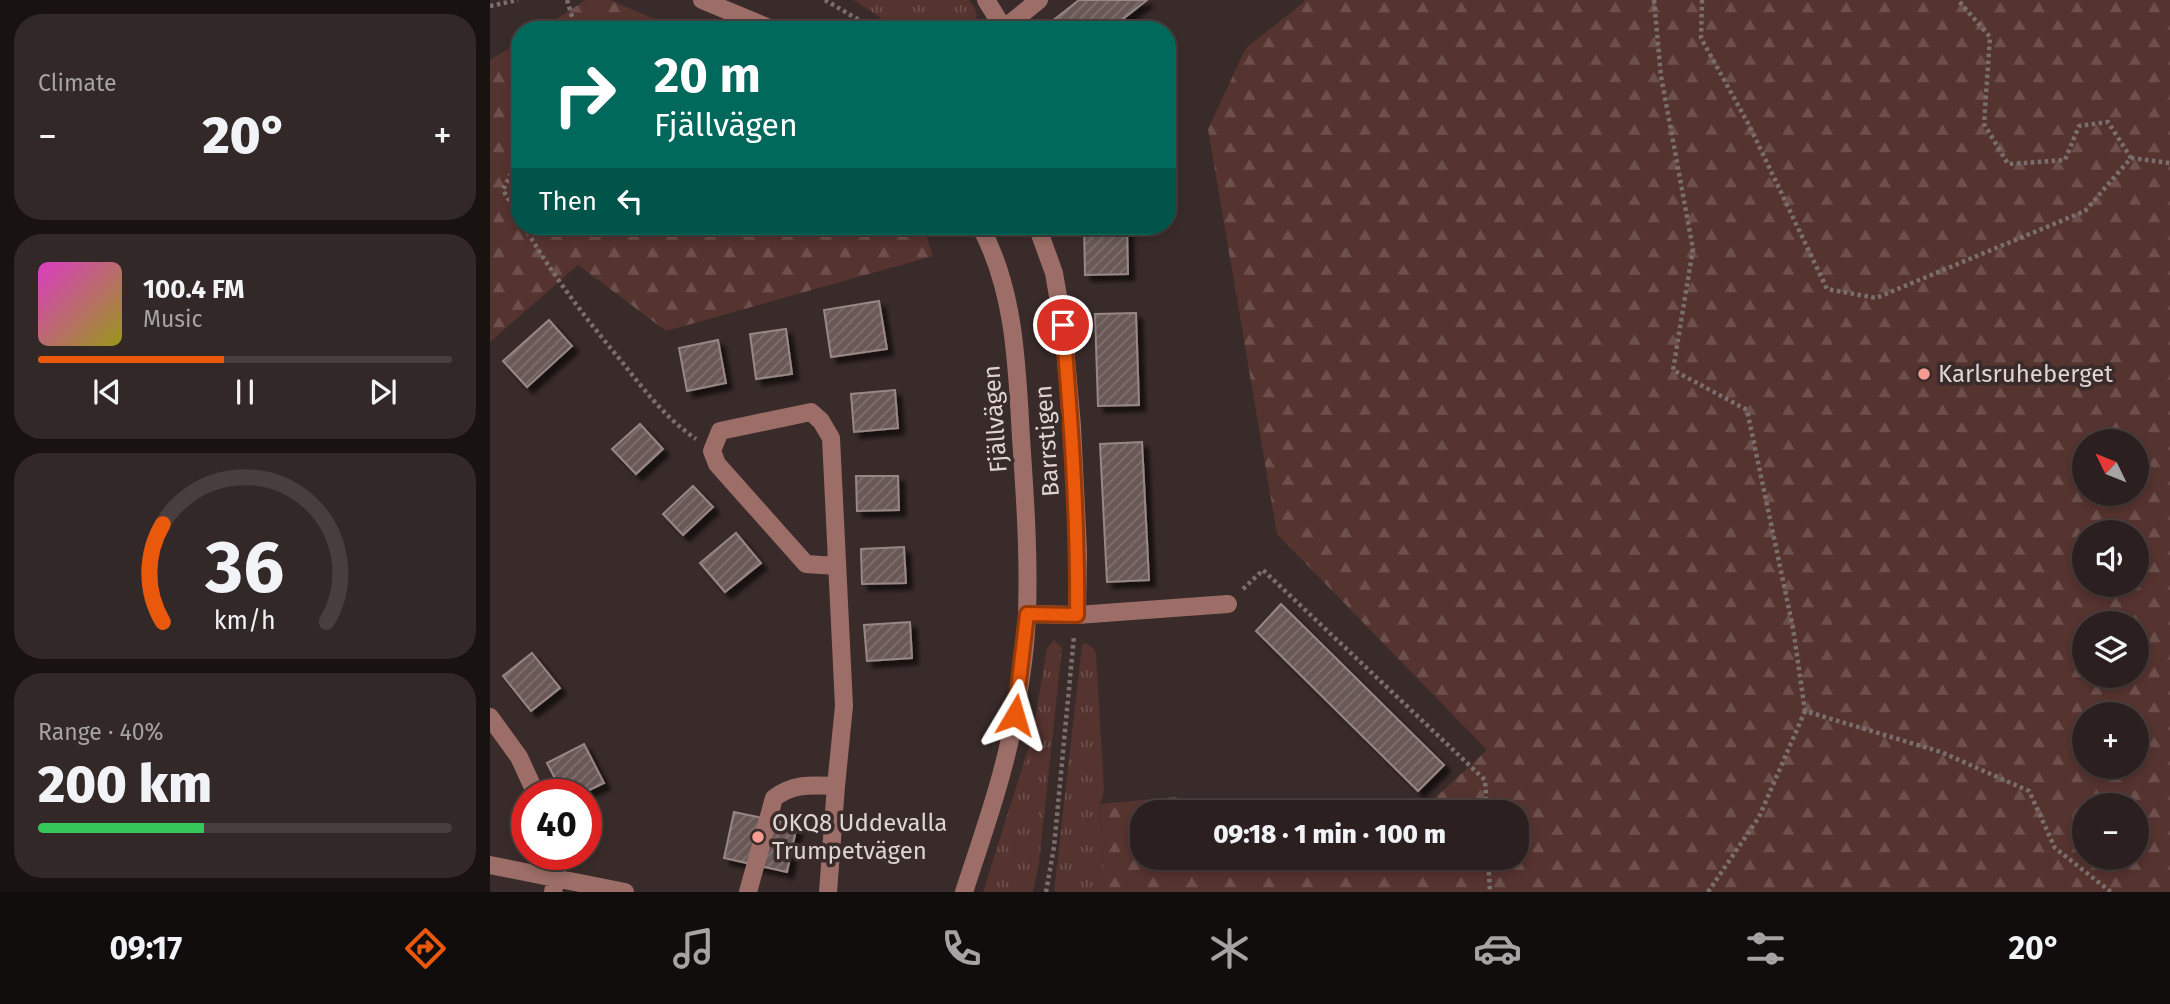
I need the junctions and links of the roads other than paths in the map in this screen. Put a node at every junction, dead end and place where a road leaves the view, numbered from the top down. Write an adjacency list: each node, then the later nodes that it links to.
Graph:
1 (702, 0): 4 (street)
2 (986, 0): 5 (street)
3 (1040, 0): 6 (street)
4 (752, 21)
5 (998, 21)
6 (1013, 21)
7 (984, 235): 11 (street, Fjällvägen)
8 (1040, 235): 12 (street, Barrstigen)
9 (837, 566): 9 (street); 15 (street)
10 (1228, 604): 12 (street)
11 (1027, 614): 12 (street); 21 (street, Fjällvägen)
12 (1077, 615)
13 (490, 717): 14 (street)
14 (529, 779)
15 (836, 786): 19 (street); 20 (street)
16 (490, 865): 17 (street)
17 (555, 885): 18 (street)
18 (625, 892)
19 (748, 892)
20 (828, 892)
21 (964, 892)

